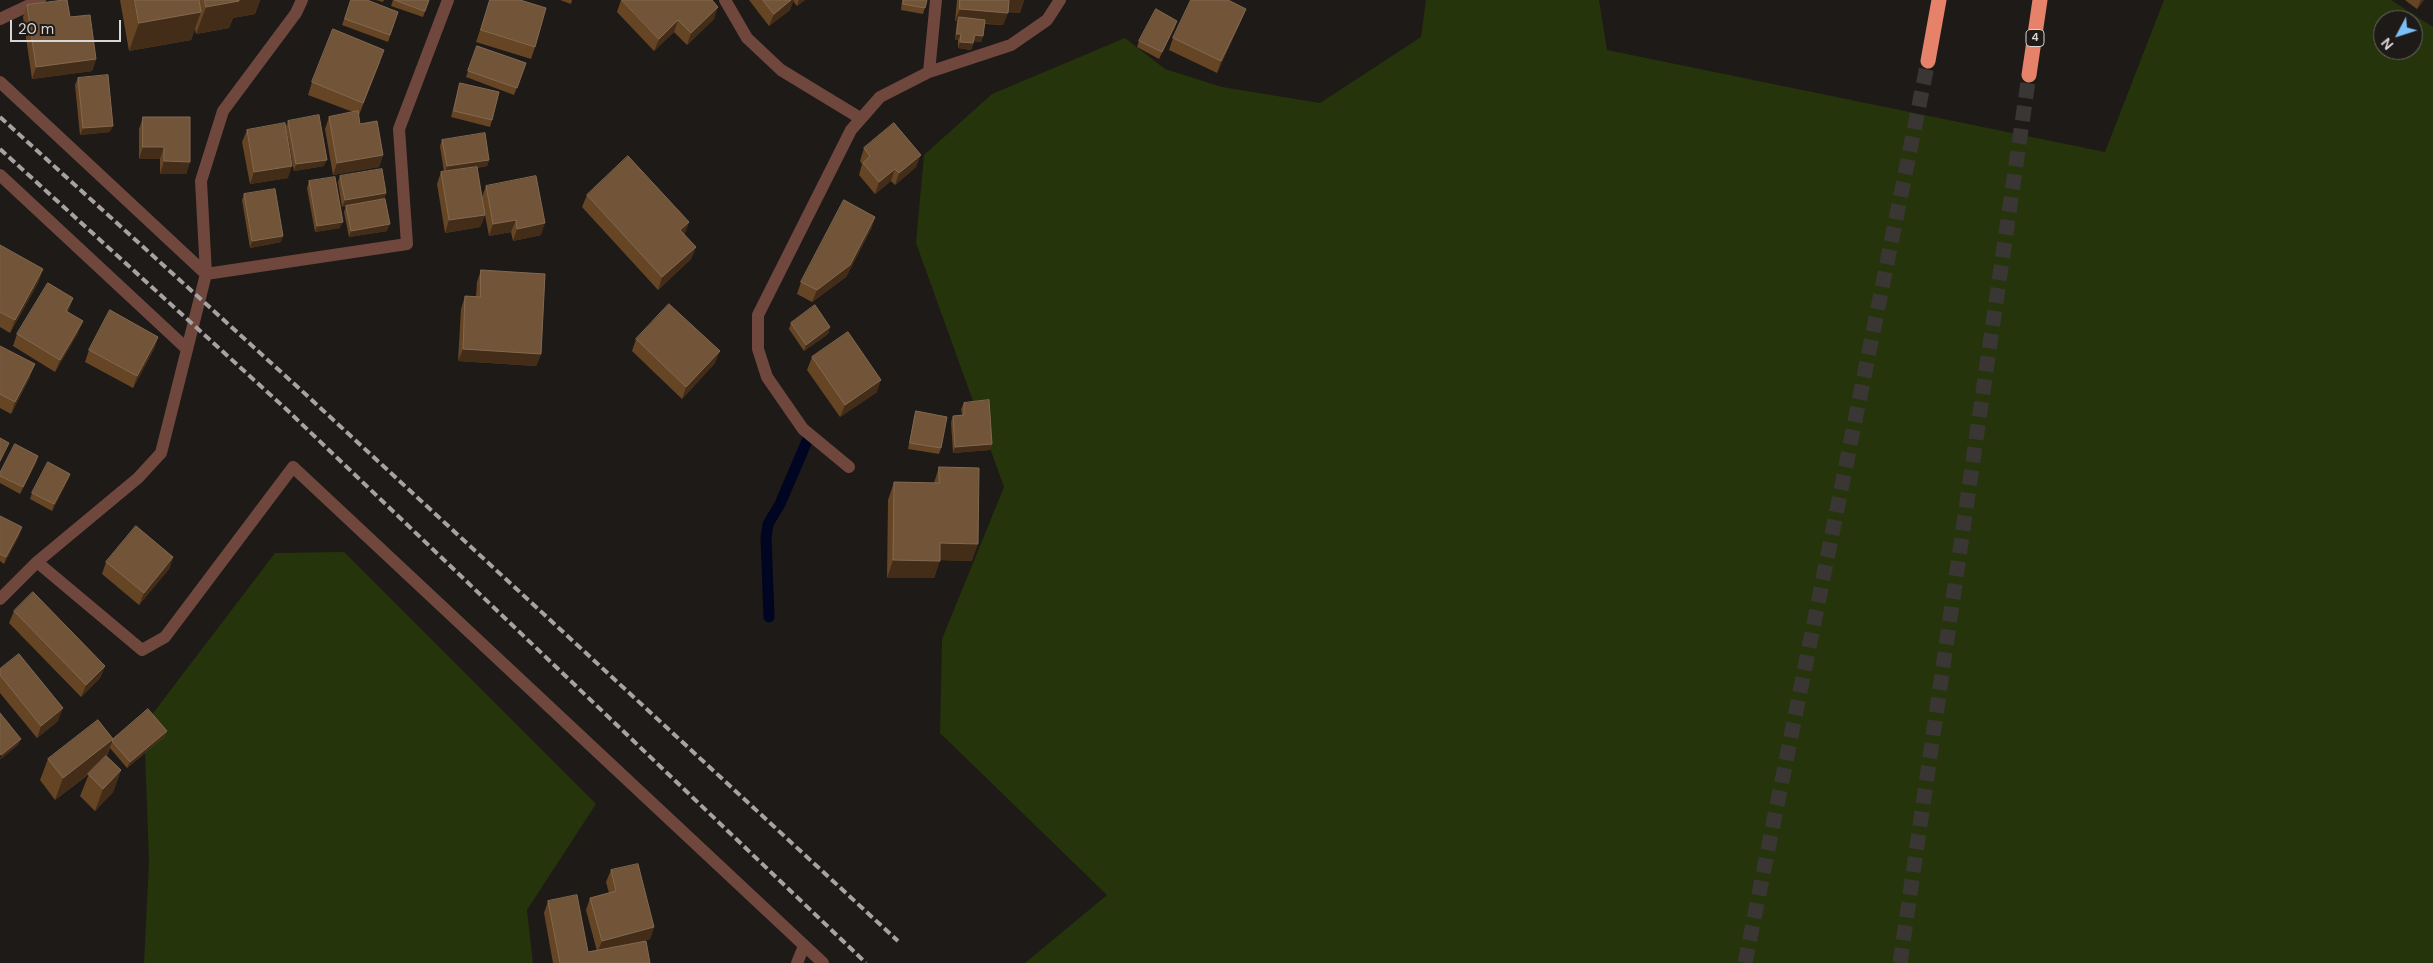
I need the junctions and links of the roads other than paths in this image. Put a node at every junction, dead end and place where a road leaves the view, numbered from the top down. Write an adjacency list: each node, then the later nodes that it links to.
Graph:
1 (40, 0): 9 (street)
2 (302, 0): 16 (street)
3 (448, 0): 16 (street)
4 (725, 0): 14 (street)
5 (936, 0): 11 (street)
6 (1060, 0): 11 (street)
7 (1939, 0): 10 (highway)
8 (2040, 0): 12 (highway, 4)
9 (0, 19)
10 (1928, 61)
11 (929, 72): 14 (street)
12 (2029, 76)
13 (0, 82): 16 (street)
14 (860, 118): 18 (street)
15 (0, 175): 17 (street)
16 (206, 274): 17 (street)
17 (187, 349): 19 (street)
18 (849, 467)
19 (37, 562): 20 (street); 21 (street)
20 (0, 599)
21 (804, 946): 22 (street); 23 (street)
22 (797, 963)
23 (823, 963)

